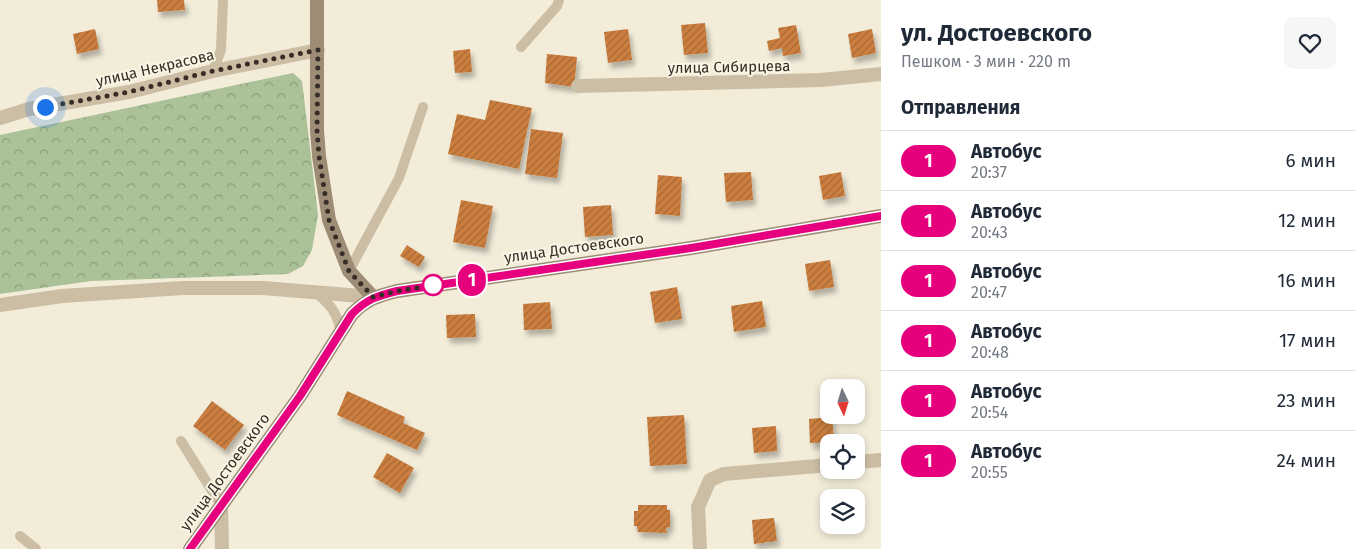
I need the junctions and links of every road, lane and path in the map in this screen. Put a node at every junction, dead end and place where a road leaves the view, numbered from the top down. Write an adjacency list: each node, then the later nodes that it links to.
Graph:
1 (223, 0): 6 (lane)
2 (317, 0): 5 (main road)
3 (560, 0): 4 (lane)
4 (520, 47)
5 (318, 50): 6 (street, улица Некрасова); 12 (main road)
6 (213, 71): 10 (street, улица Некрасова)
7 (881, 74): 8 (street, улица Сибирцева)
8 (578, 86)
9 (423, 107): 12 (lane)
10 (0, 118)
11 (881, 216): 14 (main road, улица Достоевского)
12 (349, 271): 14 (main road)
13 (318, 293): 14 (street); 15 (street); 16 (lane)
14 (373, 297): 16 (main road, улица Достоевского)
15 (0, 305)
16 (341, 332): 21 (main road, улица Достоевского)
17 (181, 441): 21 (lane)
18 (881, 460): 19 (street)
19 (865, 461)
20 (820, 466): 26 (street)
21 (221, 505): 24 (main road, улица Достоевского); 25 (street)
22 (20, 536): 23 (lane)
23 (36, 549)
24 (190, 549)
25 (222, 549)
26 (700, 549)

